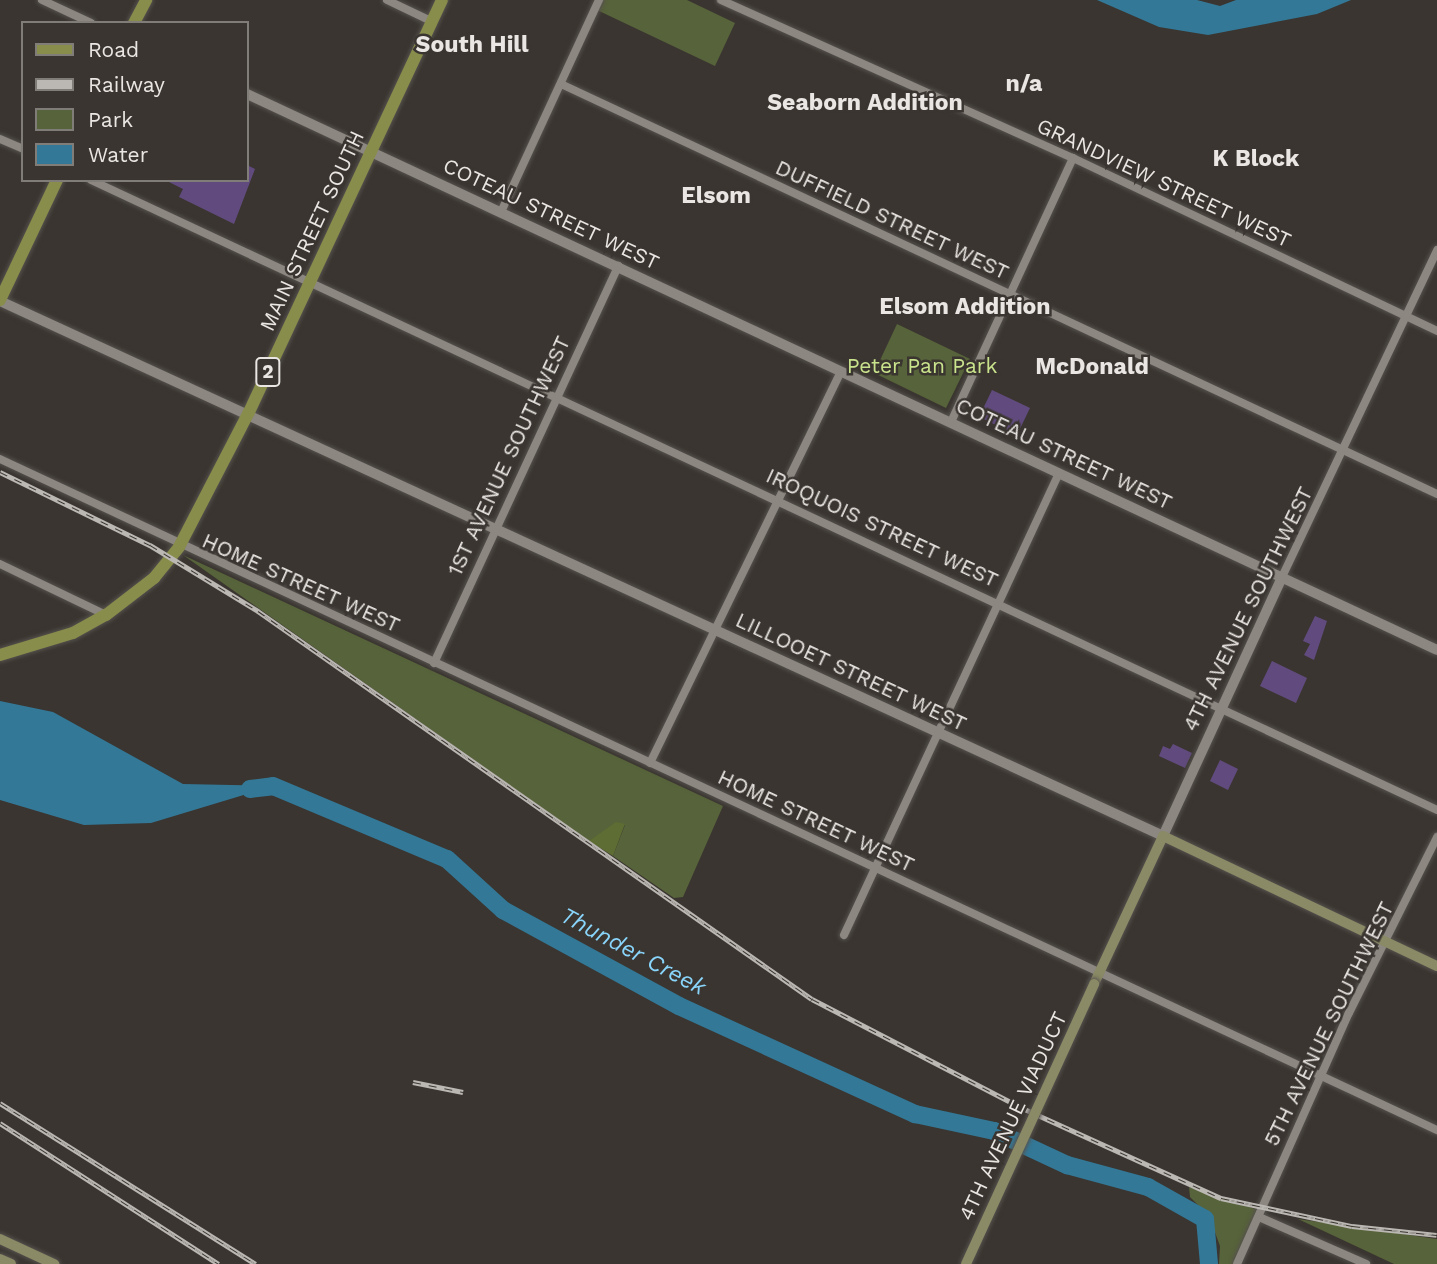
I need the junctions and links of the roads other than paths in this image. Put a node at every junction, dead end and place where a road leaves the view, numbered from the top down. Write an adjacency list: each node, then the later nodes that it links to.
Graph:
1 (42, 0): 7 (street)
2 (146, 0): 8 (main road)
3 (387, 0): 9 (street)
4 (442, 0): 9 (main road, MAIN STREET SOUTH / 2)
5 (599, 0): 10 (street)
6 (721, 0): 15 (street, GRANDVIEW STREET WEST)
7 (87, 21)
8 (135, 21)
9 (431, 21): 14 (main road, MAIN STREET SOUTH / 2)
10 (561, 84): 18 (street); 22 (street, DUFFIELD STREET WEST)
11 (248, 94): 14 (street, COTEAU STREET WEST)
12 (0, 139): 13 (street)
13 (21, 148)
14 (370, 152): 18 (street, COTEAU STREET WEST); 21 (main road, MAIN STREET SOUTH / 2)
15 (1073, 158): 22 (street); 24 (street, GRANDVIEW STREET WEST)
16 (56, 182): 23 (main road)
17 (95, 182): 21 (street, IROQUOIS STREET WEST)
18 (501, 212): 20 (street, COTEAU STREET WEST)
19 (1437, 250): 24 (street, 4TH AVENUE SOUTHWEST)
20 (618, 266): 26 (street, COTEAU STREET WEST); 27 (street, 1ST AVENUE SOUTHWEST)
21 (310, 282): 27 (street, IROQUOIS STREET WEST); 28 (main road, MAIN STREET SOUTH / 2)
22 (1010, 295): 29 (street); 30 (street, DUFFIELD STREET WEST)
23 (0, 300): 28 (street, LILLOOET STREET WEST)
24 (1408, 318): 25 (street, GRANDVIEW STREET WEST); 30 (street, 4TH AVENUE SOUTHWEST)
25 (1437, 331)
26 (841, 371): 29 (street, COTEAU STREET WEST); 34 (street)
27 (557, 396): 34 (street, IROQUOIS STREET WEST); 35 (street, 1ST AVENUE SOUTHWEST)
28 (249, 412): 35 (street, LILLOOET STREET WEST); 36 (main road, MAIN STREET SOUTH / 2)
29 (951, 422): 32 (street, COTEAU STREET WEST)
30 (1345, 451): 33 (street, DUFFIELD STREET WEST); 38 (street, 4TH AVENUE SOUTHWEST)
31 (0, 459): 36 (street, HOME STREET WEST)
32 (1059, 473): 38 (street, COTEAU STREET WEST); 39 (street)
33 (1437, 494)
34 (780, 499): 39 (street, IROQUOIS STREET WEST); 41 (street)
35 (494, 525): 41 (street, LILLOOET STREET WEST); 44 (street, 1ST AVENUE SOUTHWEST)
36 (179, 547): 40 (main road, MAIN STREET SOUTH / 2); 44 (street, HOME STREET WEST)
37 (0, 564): 40 (street)
38 (1282, 577): 42 (street, COTEAU STREET WEST); 45 (street, 4TH AVENUE SOUTHWEST)
39 (1000, 602): 45 (street, IROQUOIS STREET WEST); 46 (street)
40 (106, 615): 43 (main road, MAIN STREET SOUTH / 2)
41 (716, 631): 46 (street, LILLOOET STREET WEST); 47 (street)
42 (1437, 650)
43 (0, 655)
44 (435, 663): 47 (street, HOME STREET WEST)
45 (1222, 706): 48 (street, IROQUOIS STREET WEST); 49 (street, 4TH AVENUE SOUTHWEST)
46 (939, 733): 49 (street, LILLOOET STREET WEST); 51 (street)
47 (650, 763): 51 (street, HOME STREET WEST)
48 (1437, 810)
49 (1163, 836): 53 (main road, LILLOOET STREET WEST); 55 (main road, 4TH AVENUE SOUTHWEST)
50 (1437, 837): 53 (street, 5TH AVENUE SOUTHWEST)
51 (876, 868): 52 (street); 55 (street, HOME STREET WEST)
52 (844, 935)
53 (1388, 942): 54 (main road, LILLOOET STREET WEST); 57 (street, 5TH AVENUE SOUTHWEST)
54 (1437, 965)
55 (1100, 971): 56 (main road, 4TH AVENUE SOUTHWEST); 57 (street, HOME STREET WEST)
56 (1094, 984): 64 (main road, 4TH AVENUE VIADUCT, bridge)
57 (1320, 1075): 58 (street, HOME STREET WEST); 59 (street, 5TH AVENUE SOUTHWEST)
58 (1437, 1130)
59 (1259, 1217): 65 (street, 5TH AVENUE SOUTHWEST); 66 (street)
60 (0, 1239): 63 (main road)
61 (0, 1259): 62 (main road)
62 (11, 1264)
63 (54, 1264)
64 (966, 1264)
65 (1237, 1264)
66 (1366, 1264)

